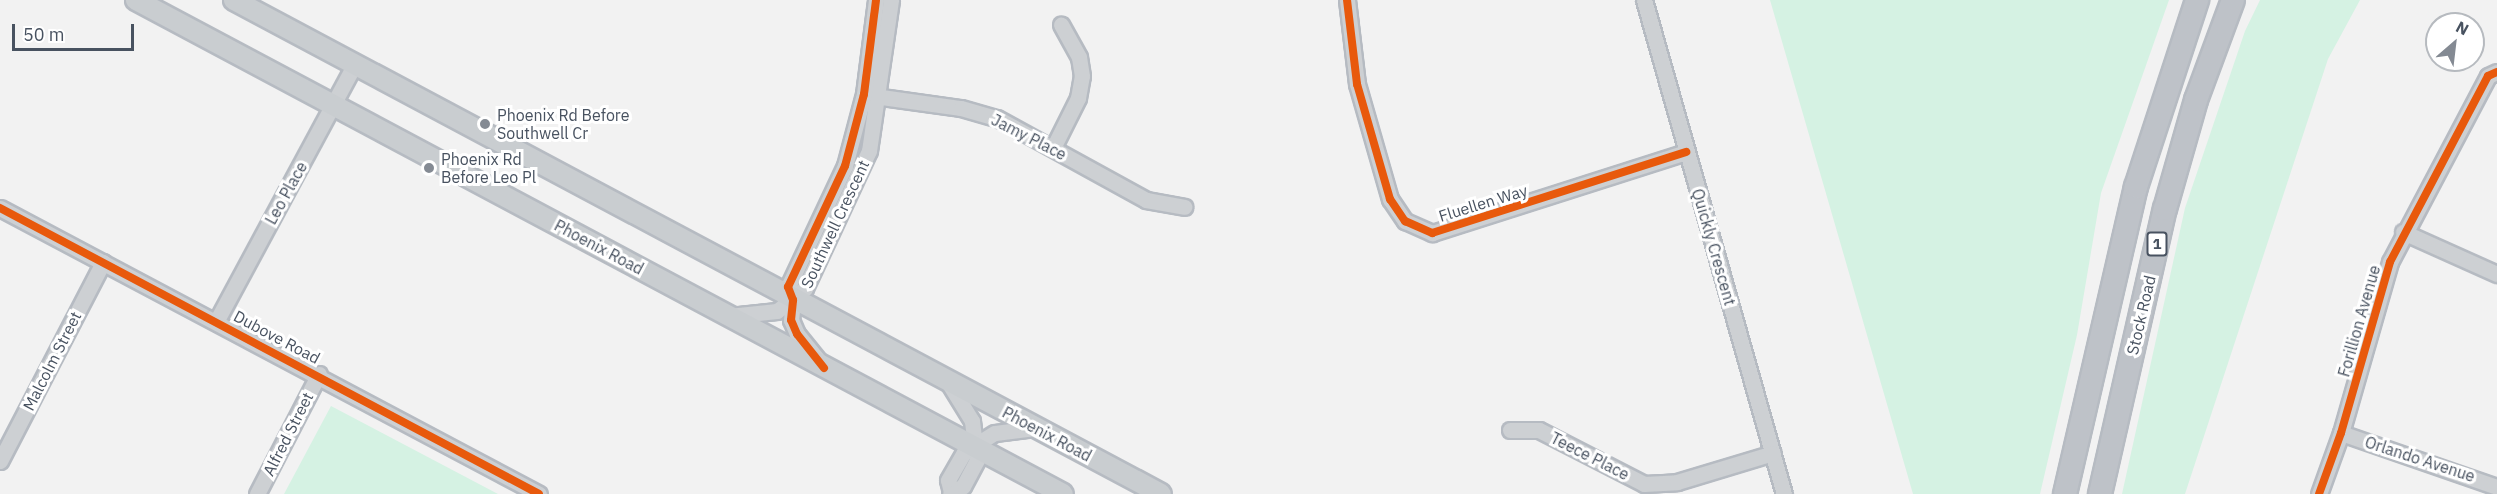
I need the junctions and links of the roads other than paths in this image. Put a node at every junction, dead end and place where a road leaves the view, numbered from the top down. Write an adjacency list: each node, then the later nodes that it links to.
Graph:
1 (135, 0): 13 (main road, Phoenix Road)
2 (234, 0): 10 (main road, Phoenix Road)
3 (876, 0): 12 (street, Southwell Crescent)
4 (891, 0): 12 (street, Southwell Crescent)
5 (1347, 0): 15 (street, Fluellen Way)
6 (1644, 0): 15 (street, Quickly Crescent)
7 (2197, 0): 40 (highway, Stock Road / 1)
8 (2233, 0): 41 (highway, Stock Road / 1)
9 (1060, 25): 14 (street)
10 (355, 64): 13 (street, Leo Place); 21 (main road, Phoenix Road)
11 (2497, 72): 18 (street, Forillion Avenue)
12 (870, 95): 14 (street, Jamy Place); 21 (street, Southwell Crescent)
13 (334, 105): 22 (main road, Phoenix Road); 23 (street, Leo Place)
14 (1053, 148): 16 (street, Jamy Place)
15 (1686, 152): 31 (street, Quickly Crescent)
16 (1184, 207)
17 (0, 208): 19 (street, Dubove Road)
18 (2403, 232): 20 (street); 29 (street, Forillion Avenue)
19 (103, 262): 23 (street, Dubove Road); 32 (street, Malcolm Street)
20 (2497, 274)
21 (793, 300): 22 (street, Southwell Crescent); 24 (street, Southwell Crescent); 26 (main road, Phoenix Road)
22 (729, 316): 24 (main road, Phoenix Road)
23 (217, 320): 25 (street, Dubove Road)
24 (824, 368): 30 (main road, Phoenix Road)
25 (319, 374): 35 (street, Alfred Street); 36 (street, Dubove Road)
26 (948, 382): 27 (main road, Phoenix Road); 30 (street)
27 (1035, 428): 30 (street); 38 (main road, Phoenix Road)
28 (1510, 430): 31 (street, Teece Place)
29 (2341, 433): 33 (street, Orlando Avenue); 42 (street, Forillion Avenue)
30 (976, 448): 34 (street); 37 (main road, Phoenix Road)
31 (1773, 453): 39 (street, Quickly Crescent)
32 (0, 461)
33 (2497, 487)
34 (950, 493)
35 (256, 494)
36 (538, 494)
37 (1063, 494)
38 (1161, 494)
39 (1784, 494)
40 (2066, 494)
41 (2100, 494)
42 (2319, 494)

